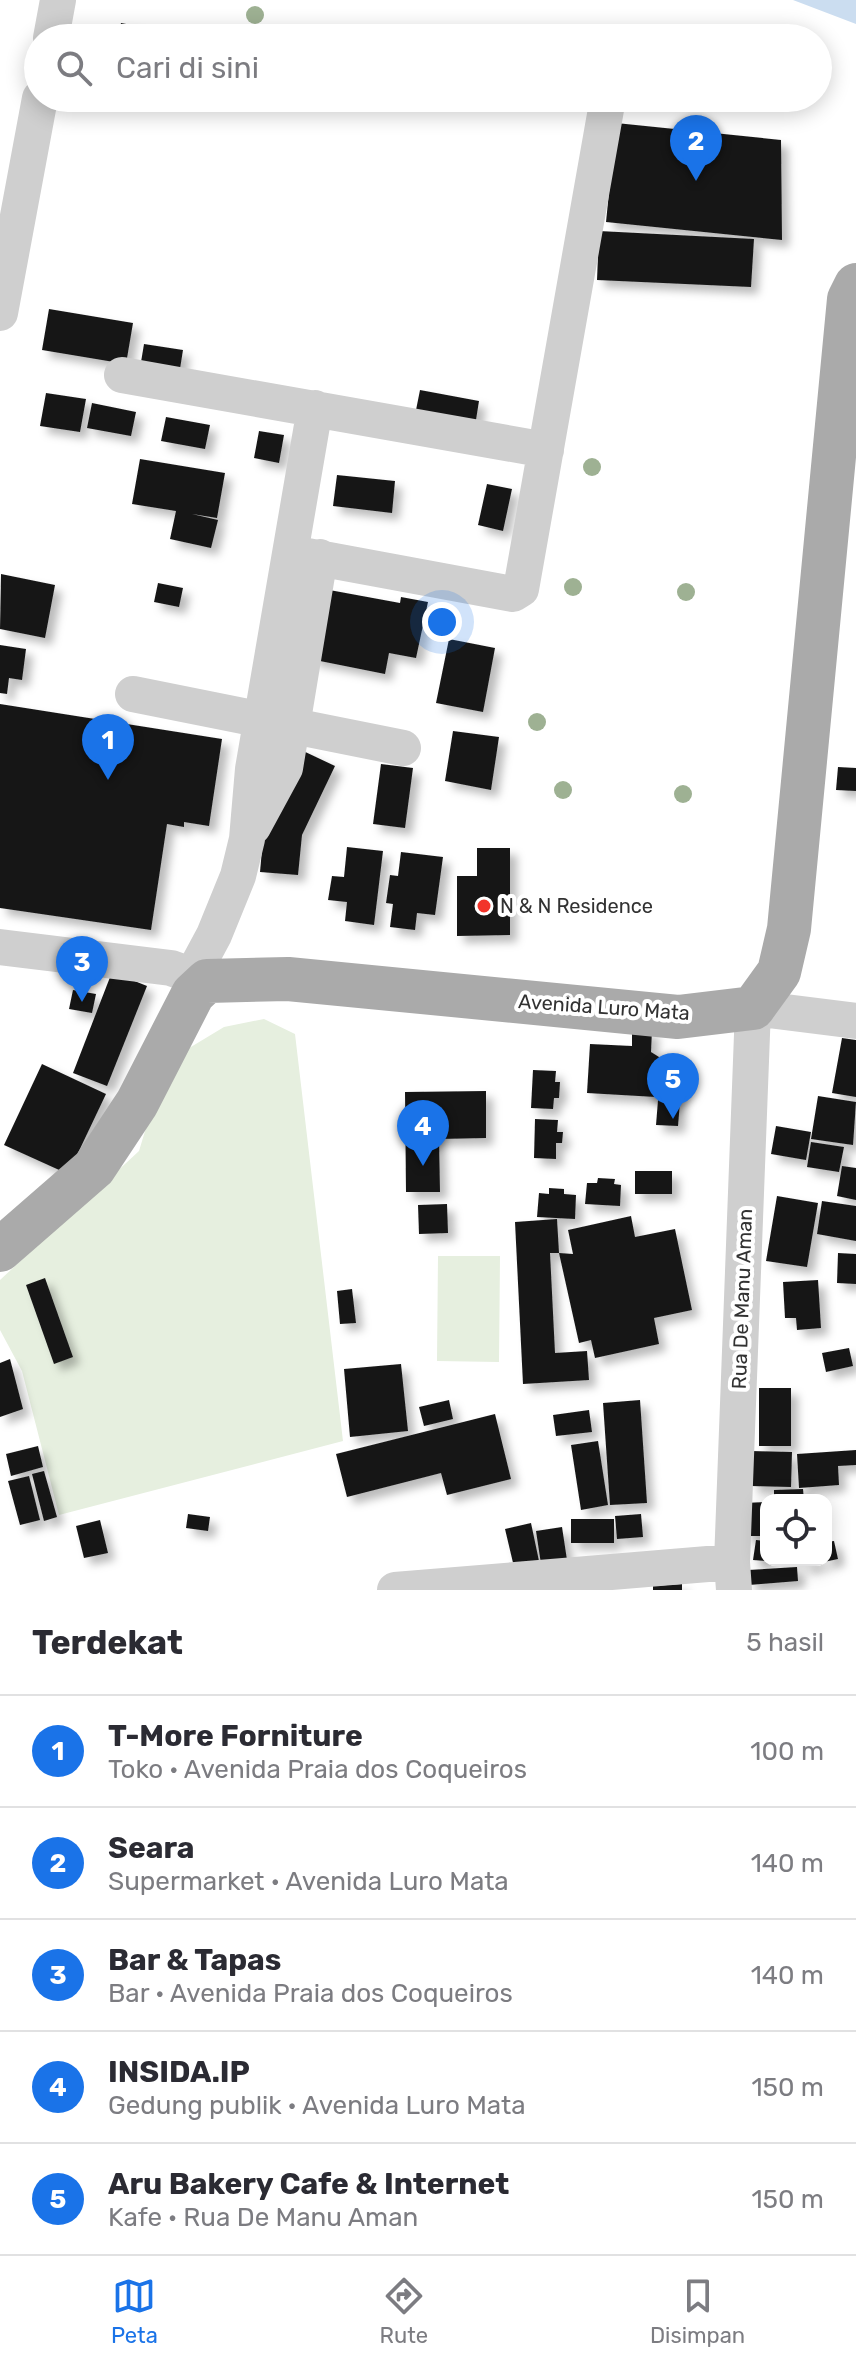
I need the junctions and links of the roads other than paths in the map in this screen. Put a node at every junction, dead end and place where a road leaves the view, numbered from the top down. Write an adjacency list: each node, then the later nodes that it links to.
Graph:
1 (58, 0): 2 (street)
2 (54, 24)
3 (37, 112): 6 (street)
4 (606, 112): 9 (street)
5 (856, 285): 16 (main road)
6 (0, 313)
7 (122, 375): 8 (street)
8 (315, 408): 9 (street); 10 (street)
9 (546, 450): 10 (street)
10 (306, 555): 12 (street)
11 (133, 694): 12 (street)
12 (276, 723): 13 (street); 15 (street)
13 (403, 748)
14 (0, 947): 15 (street)
15 (199, 978): 16 (main road, Avenida Luro Mata); 18 (main road)
16 (753, 1008): 17 (street); 19 (street, Rua De Manu Aman)
17 (856, 1021)
18 (0, 1250)
19 (733, 1576): 20 (street)
20 (395, 1590)

